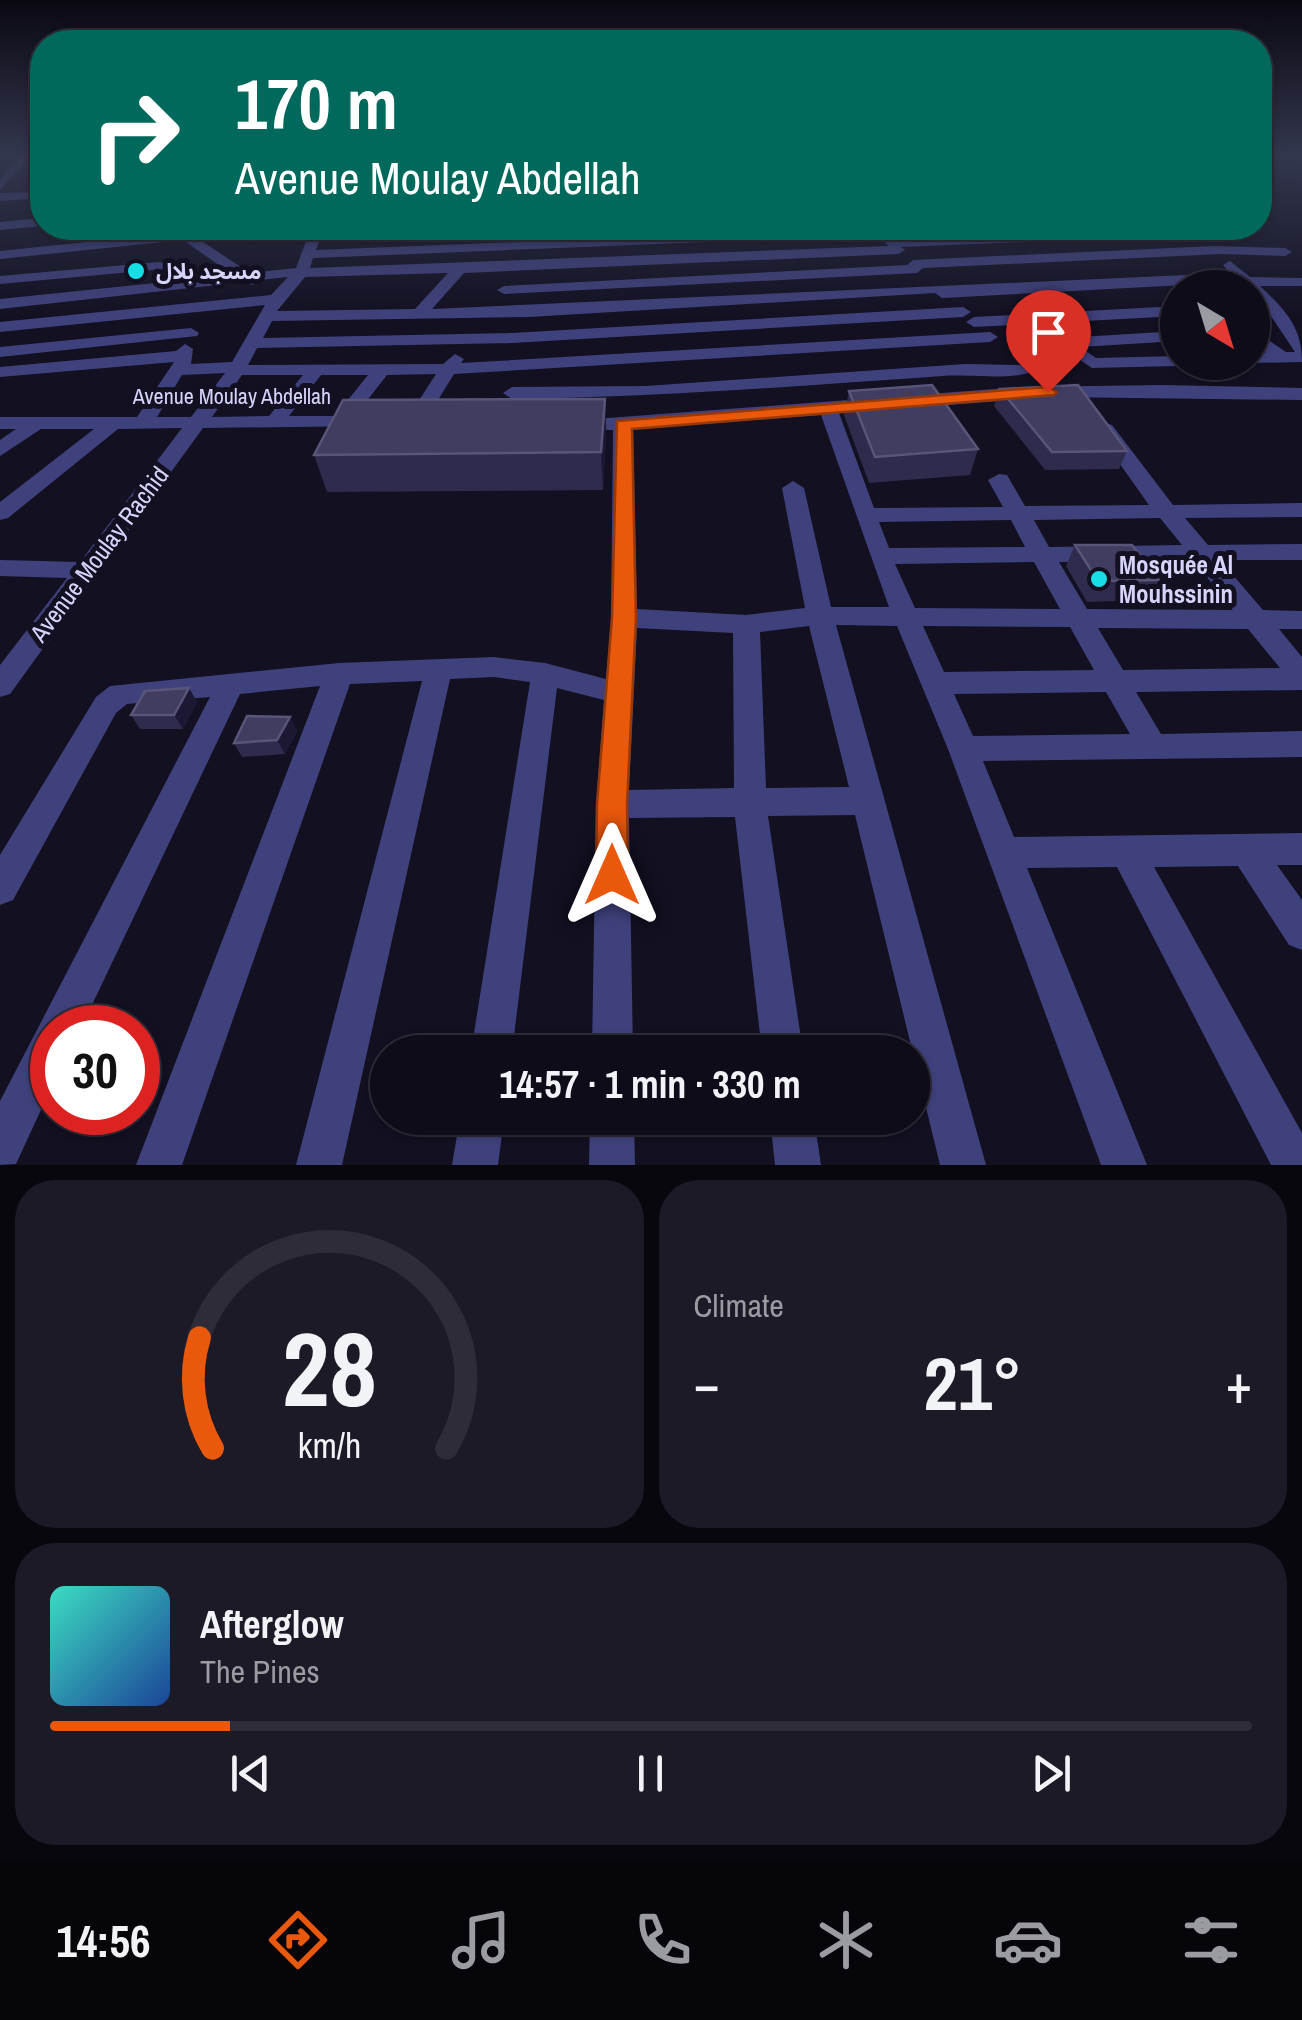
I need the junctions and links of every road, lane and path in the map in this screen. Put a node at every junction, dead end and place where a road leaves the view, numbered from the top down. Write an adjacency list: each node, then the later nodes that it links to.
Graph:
1 (30, 225): 2 (street)
2 (0, 226)
3 (30, 234): 17 (street)
4 (41, 240): 18 (street)
5 (88, 240): 18 (street)
6 (102, 240): 32 (street)
7 (192, 240): 35 (street)
8 (308, 240): 33 (street)
9 (311, 240): 22 (street)
10 (436, 240): 19 (street)
11 (615, 240): 19 (street)
12 (746, 240): 24 (street)
13 (873, 240): 24 (street)
14 (889, 240): 29 (street)
15 (1020, 240): 25 (street)
16 (1203, 240): 20 (street)
17 (0, 241)
18 (40, 250): 23 (street); 34 (street)
19 (433, 250): 22 (street)
20 (1215, 251): 21 (street); 25 (street); 31 (street)
21 (1285, 252)
22 (309, 254): 33 (street)
23 (0, 255)
24 (754, 257): 26 (street)
25 (1044, 259): 29 (street); 41 (street)
26 (619, 264): 28 (street); 40 (street)
27 (158, 266): 32 (street)
28 (518, 267): 30 (street); 42 (street)
29 (915, 267): 40 (street); 43 (street)
30 (459, 269): 33 (street); 54 (street)
31 (1235, 270)
32 (86, 272): 34 (street); 44 (street)
33 (295, 273): 35 (street); 46 (street, Avenue Moulay Rachid)
34 (25, 278): 36 (street); 48 (street)
35 (248, 278): 44 (street); 46 (street)
36 (0, 280)
37 (1270, 280): 39 (street)
38 (1160, 282): 41 (street)
39 (1302, 282)
40 (626, 284): 42 (street); 50 (street)
41 (1076, 285): 43 (street); 56 (street)
42 (504, 290): 55 (street)
43 (940, 290): 50 (street); 58 (street)
44 (80, 296): 48 (street)
45 (1302, 296): 47 (street)
46 (277, 297): 49 (street); 57 (street, Avenue Moulay Rachid)
47 (1270, 302)
48 (5, 303)
49 (204, 304): 59 (street); 61 (street)
50 (634, 307): 55 (street); 60 (street)
51 (1160, 312): 56 (street)
52 (1270, 313): 69 (street)
53 (390, 314): 54 (street); 57 (street); 65 (street)
54 (419, 314): 55 (street)
55 (488, 314): 64 (street)
56 (1112, 314): 58 (street)
57 (267, 316): 66 (street, Avenue Moulay Rachid)
58 (968, 317): 60 (street); 62 (street)
59 (0, 327)
60 (650, 330): 64 (street); 70 (street)
61 (191, 333): 68 (street); 74 (street)
62 (990, 337): 70 (street); 80 (street)
63 (1160, 337): 73 (street)
64 (469, 339): 65 (street); 76 (street)
65 (368, 340): 66 (street); 78 (street)
66 (250, 343): 75 (street, Avenue Moulay Rachid)
67 (1270, 348): 72 (street)
68 (0, 352)
69 (1302, 353): 72 (street)
70 (668, 358): 76 (street)
71 (1270, 358): 72 (street)
72 (1282, 358)
73 (1160, 361)
74 (180, 366): 75 (street); 81 (street); 82 (street); 89 (street)
75 (237, 368): 77 (street); 92 (street, Avenue Moulay Rachid)
76 (448, 369): 79 (street); 90 (street, Avenue Moulay Abdellah)
77 (316, 370): 78 (street); 93 (street)
78 (342, 370): 79 (street)
79 (381, 370): 90 (street)
80 (1026, 370): 83 (street); 85 (street)
81 (0, 372)
82 (0, 384)
83 (1048, 392): 84 (street); 87 (street)
84 (1080, 392): 86 (street); 101 (street)
85 (512, 393)
86 (1302, 394)
87 (828, 409): 96 (street); 104 (street)
88 (117, 420): 89 (street, Avenue Moulay Abdellah); 91 (street, Avenue Moulay Abdellah); 102 (street)
89 (145, 420): 92 (street, Avenue Moulay Abdellah)
90 (340, 421): 93 (street, Avenue Moulay Abdellah)
91 (38, 422): 94 (street, Avenue Moulay Abdellah); 97 (street)
92 (196, 422): 93 (street, Avenue Moulay Abdellah); 109 (street, Avenue Moulay Rachid)
93 (275, 422)
94 (0, 423)
95 (555, 424): 96 (street)
96 (623, 424): 113 (street)
97 (0, 450)
98 (1000, 480): 103 (street)
99 (793, 488): 111 (street)
100 (1302, 510): 101 (street)
101 (1167, 512): 103 (street); 106 (street)
102 (0, 513)
103 (1018, 513): 104 (street); 107 (street)
104 (868, 514): 108 (street)
105 (1302, 552): 106 (street)
106 (1202, 553): 107 (street); 115 (street)
107 (1040, 555): 108 (street); 114 (street)
108 (880, 556): 112 (street)
109 (90, 570): 110 (street); 125 (street, Avenue Moulay Rachid)
110 (5, 573)
111 (820, 616): 112 (street); 117 (street); 130 (street)
112 (906, 617): 114 (street); 124 (street)
113 (624, 618): 117 (street); 126 (street)
114 (1077, 618): 115 (street); 122 (street)
115 (1258, 620): 116 (street); 121 (street)
116 (1302, 620)
117 (746, 624): 131 (street)
118 (440, 668): 119 (street); 120 (street); 149 (street)
119 (339, 674): 123 (street); 148 (street)
120 (545, 674): 126 (street); 140 (street)
121 (1302, 677): 122 (street)
122 (1113, 681): 124 (street); 128 (street)
123 (230, 683): 137 (street); 139 (street)
124 (934, 683): 129 (street)
125 (0, 686)
126 (619, 693): 132 (street)
127 (1302, 744): 128 (street)
128 (1152, 746): 129 (street)
129 (963, 748): 136 (street)
130 (868, 801): 131 (street); 153 (street)
131 (750, 803): 132 (street); 142 (street)
132 (612, 804): 141 (street)
133 (1302, 849): 134 (street)
134 (1246, 850): 135 (street); 138 (street)
135 (1127, 851): 136 (street); 155 (street)
136 (1001, 853): 154 (street)
137 (0, 888)
138 (1302, 932)
139 (71, 1005)
140 (493, 1035)
141 (612, 1035)
142 (781, 1035)
143 (30, 1087): 147 (street)
144 (479, 1135): 150 (street)
145 (612, 1135): 151 (street)
146 (794, 1135): 152 (street)
147 (0, 1148)
148 (159, 1165)
149 (319, 1165)
150 (475, 1165)
151 (612, 1165)
152 (798, 1165)
153 (963, 1165)
154 (1124, 1165)
155 (1295, 1165)

